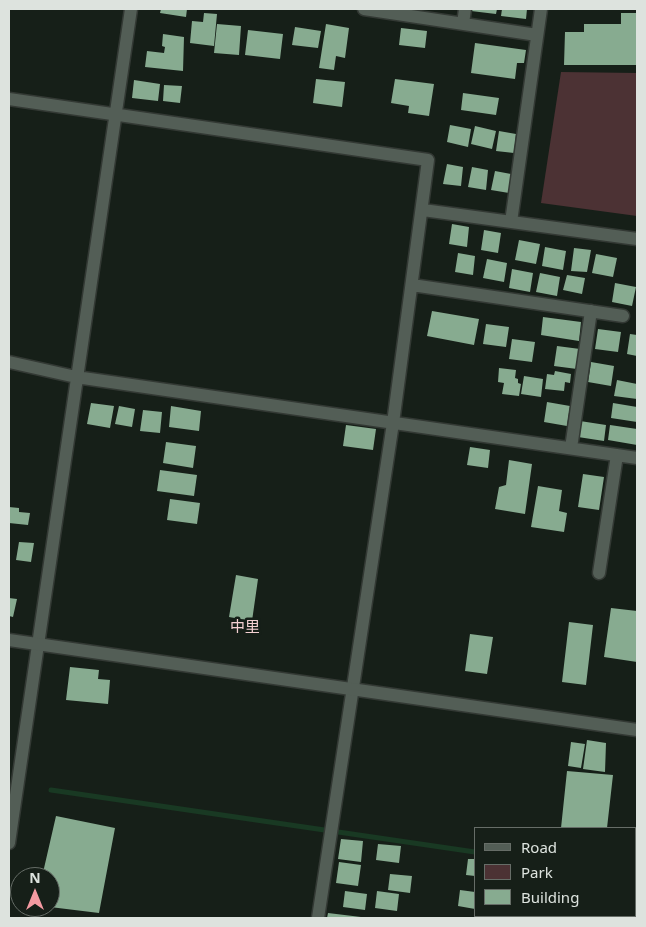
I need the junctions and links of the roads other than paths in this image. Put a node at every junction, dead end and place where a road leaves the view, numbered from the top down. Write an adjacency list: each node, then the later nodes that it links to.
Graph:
1 (131, 9): 9 (street)
2 (364, 9): 5 (street)
3 (464, 9): 6 (street)
4 (541, 9): 7 (street)
5 (392, 11): 6 (street)
6 (463, 24): 7 (street)
7 (538, 35): 11 (street)
8 (9, 99): 9 (street)
9 (116, 114): 10 (street); 17 (street)
10 (423, 210): 11 (street); 13 (street)
11 (511, 222): 12 (street)
12 (637, 239)
13 (412, 285): 14 (street); 18 (street)
14 (591, 311): 15 (street); 19 (street)
15 (623, 316)
16 (9, 362): 17 (street)
17 (76, 377): 18 (street); 24 (street)
18 (393, 423): 19 (street); 25 (street)
19 (571, 448): 20 (street)
20 (617, 455): 21 (street); 22 (street)
21 (637, 458)
22 (599, 573)
23 (9, 640): 24 (street)
24 (38, 644): 25 (street); 27 (street)
25 (351, 688): 26 (street); 28 (street)
26 (637, 730)
27 (9, 843)
28 (318, 918)

